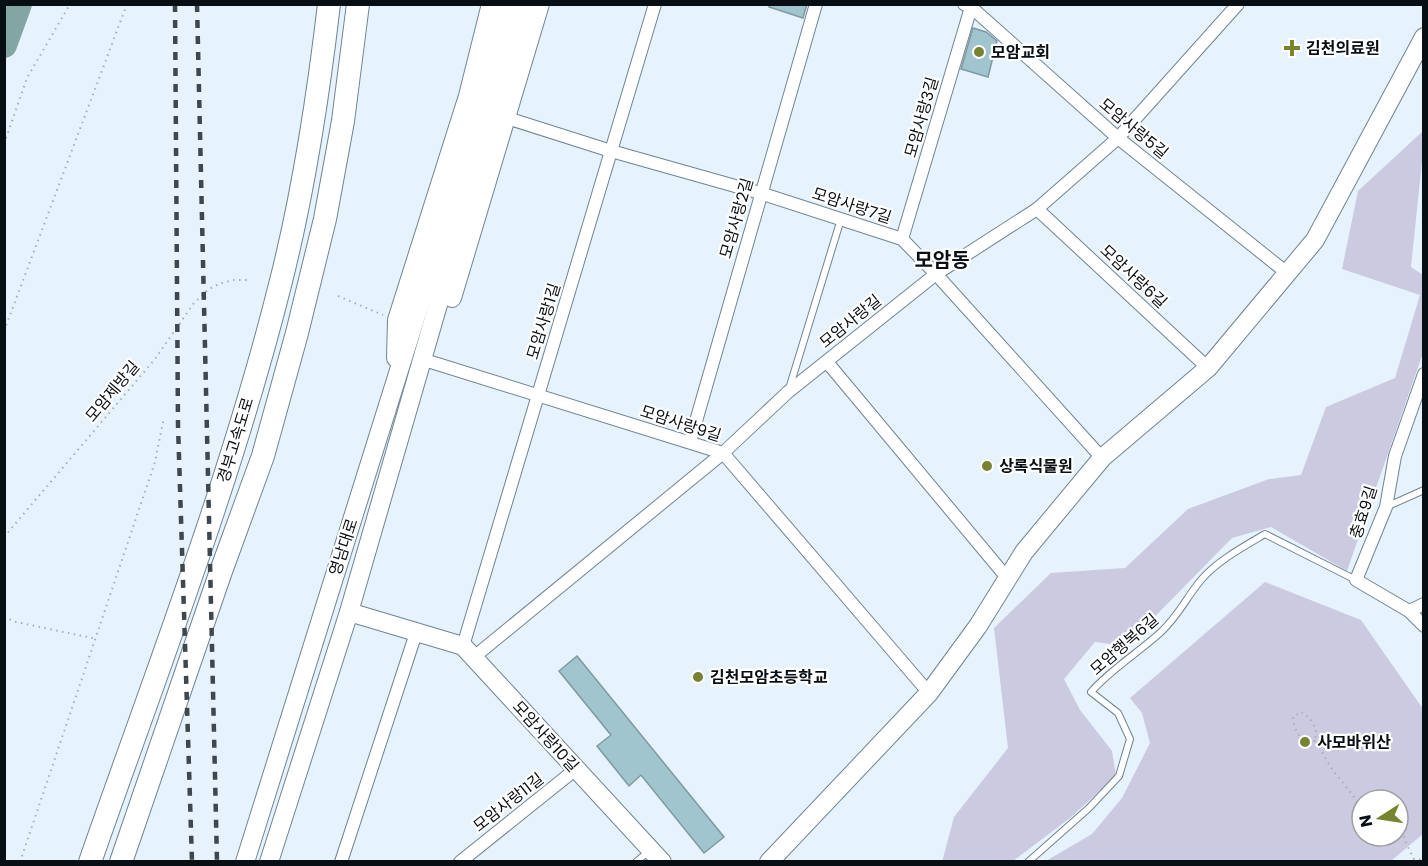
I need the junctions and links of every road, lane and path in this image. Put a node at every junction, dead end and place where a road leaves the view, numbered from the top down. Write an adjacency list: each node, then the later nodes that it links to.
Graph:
1 (70, 4): 16 (path)
2 (128, 4): 28 (path)
3 (329, 4): 62 (highway, 경부고속도로)
4 (358, 4): 63 (highway, 경부고속도로)
5 (491, 4): 27 (main road)
6 (508, 4): 21 (main road)
7 (525, 4): 21 (main road)
8 (540, 4): 14 (main road)
9 (656, 4): 17 (street, 모암사랑1길)
10 (816, 4): 18 (street, 모암사랑2길)
11 (1238, 4): 15 (street, 모암사랑길)
12 (969, 5): 15 (street, 모암사랑5길); 22 (street, 모암사랑3길)
13 (1424, 37): 24 (main road)
14 (507, 118): 17 (street, 모암사랑7길); 29 (main road)
15 (1118, 138): 19 (street, 모암사랑길); 24 (street, 모암사랑5길)
16 (4, 144)
17 (610, 151): 18 (street, 모암사랑7길); 36 (street, 모암사랑1길)
18 (760, 193): 20 (street, 모암사랑7길); 38 (street, 모암사랑2길)
19 (1037, 209): 23 (street, 모암사랑길); 31 (street, 모암사랑6길)
20 (841, 219): 22 (street, 모암사랑7길); 35 (lane)
21 (449, 235): 33 (main road, 영남대로); 34 (main road, 영남대로)
22 (903, 239): 23 (street, 모암사랑7길)
23 (936, 273): 30 (street, 모암사랑길); 40 (street, 모암사랑7길)
24 (1287, 273): 31 (main road)
25 (247, 280): 43 (path, 모암제방길)
26 (338, 296): 27 (path)
27 (397, 320): 33 (main road)
28 (4, 331)
29 (431, 362): 34 (main road); 36 (street, 모암사랑9길)
30 (826, 362): 35 (street, 모암사랑길); 44 (street)
31 (1208, 368): 40 (main road)
32 (1424, 374): 42 (street, 충효9길)
33 (396, 378): 64 (main road, 영남대로)
34 (412, 390): 48 (main road, 영남대로)
35 (788, 392): 39 (street, 모암사랑길)
36 (538, 396): 38 (street, 모암사랑9길); 53 (street, 모암사랑1길)
37 (164, 417): 52 (path)
38 (690, 442): 39 (street, 모암사랑9길)
39 (723, 453): 53 (street, 모암사랑길); 54 (street, 모암사랑9길)
40 (1102, 458): 44 (main road)
41 (1424, 490): 42 (lane)
42 (1386, 507): 45 (street, 충효9길)
43 (4, 537)
44 (1008, 579): 54 (main road)
45 (1356, 580): 47 (street); 70 (lane, 모암행복6길)
46 (1424, 604): 47 (street)
47 (1409, 611): 50 (street)
48 (349, 612): 51 (main road); 65 (main road, 영남대로)
49 (4, 617): 52 (path)
50 (1424, 626)
51 (416, 633): 53 (main road); 66 (street)
52 (97, 639): 61 (path)
53 (468, 652): 56 (main road, 모암사랑10길)
54 (930, 693): 69 (main road)
55 (1316, 741): 55 (path); 57 (path)
56 (576, 769): 59 (main road, 모암사랑10길); 67 (street, 모암사랑11길)
57 (1350, 792)
58 (1408, 848): 60 (path)
59 (657, 856): 68 (lane)
60 (1424, 860)
61 (21, 861)
62 (90, 861)
63 (121, 861)
64 (245, 861)
65 (269, 861)
66 (341, 861)
67 (460, 861)
68 (636, 861)
69 (769, 861)
70 (1028, 861)

